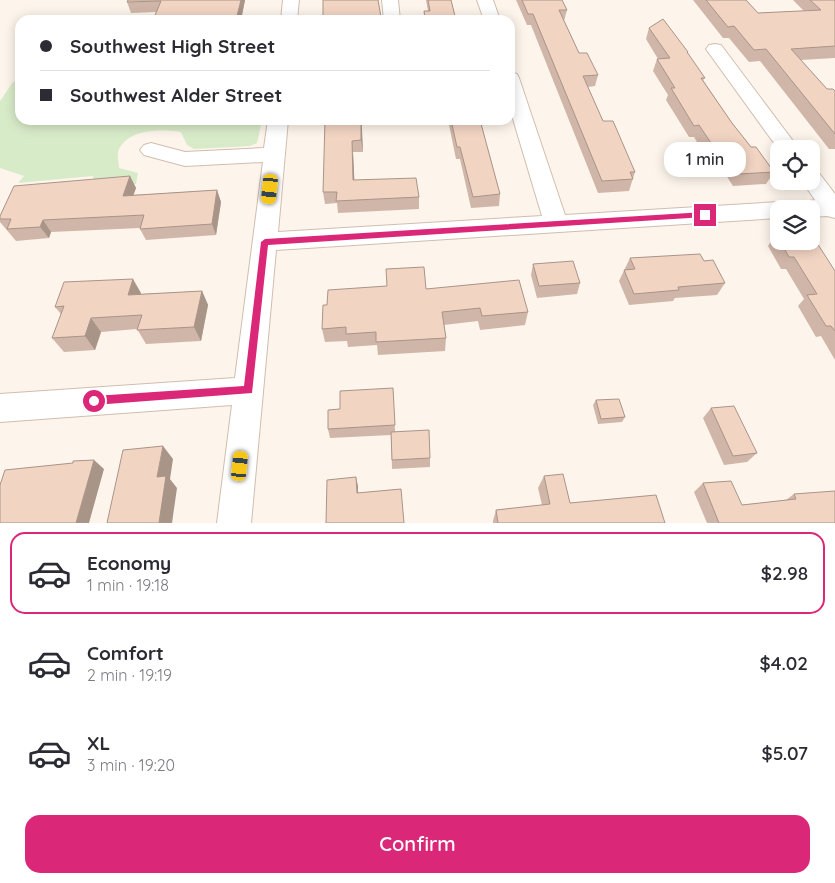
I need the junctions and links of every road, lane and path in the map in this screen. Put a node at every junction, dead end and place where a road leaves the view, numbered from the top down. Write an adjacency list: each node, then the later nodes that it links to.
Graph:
1 (291, 0): 4 (street)
2 (390, 0): 5 (street)
3 (485, 0): 6 (street)
4 (290, 15)
5 (392, 15)
6 (490, 15)
7 (715, 49): 10 (street)
8 (515, 94): 17 (street)
9 (277, 125): 12 (street)
10 (783, 140)
11 (151, 150): 12 (street)
12 (274, 154): 18 (street)
13 (820, 190): 15 (street)
14 (820, 208): 15 (street)
15 (834, 208)
16 (770, 211): 17 (street)
17 (556, 223): 18 (street)
18 (265, 242): 19 (street)
19 (248, 390): 20 (street); 21 (street)
20 (0, 408)
21 (234, 523)

